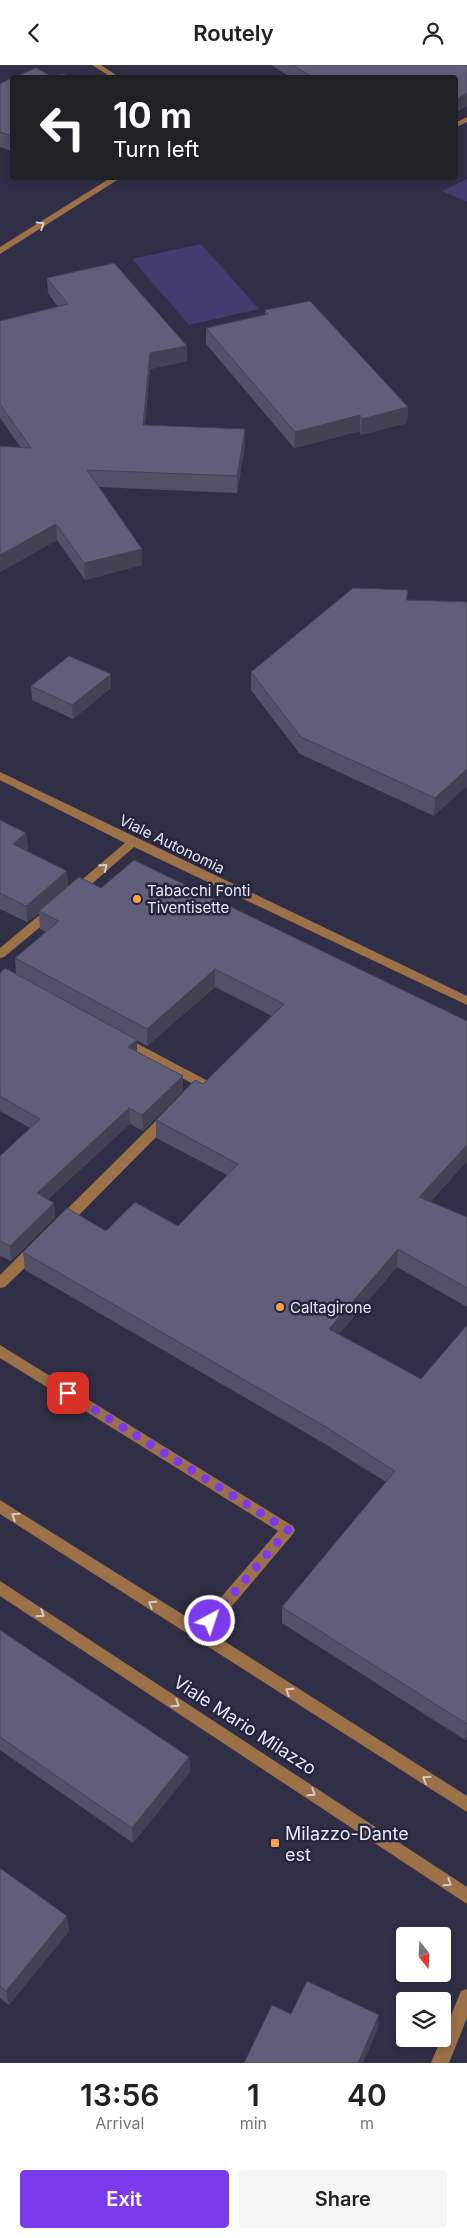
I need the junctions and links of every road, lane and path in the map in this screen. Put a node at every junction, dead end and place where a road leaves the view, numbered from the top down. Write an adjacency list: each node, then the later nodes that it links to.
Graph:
1 (96, 65): 2 (street)
2 (113, 75)
3 (113, 180): 4 (street, one-way to 3)
4 (0, 251)
5 (0, 776): 6 (street, Viale Autonomia)
6 (133, 842): 7 (street, one-way to 6); 8 (street, Viale Autonomia)
7 (0, 954)
8 (467, 1001)
9 (114, 1035): 10 (street)
10 (0, 1283)
11 (0, 1351): 14 (street)
12 (0, 1506): 14 (street, one-way to 12)
13 (0, 1588): 16 (street, Viale Mario Milazzo, one-way to 16)
14 (200, 1634): 15 (street, one-way to 14)
15 (467, 1805)
16 (467, 1896)
17 (467, 1997): 18 (street)
18 (440, 2063)

